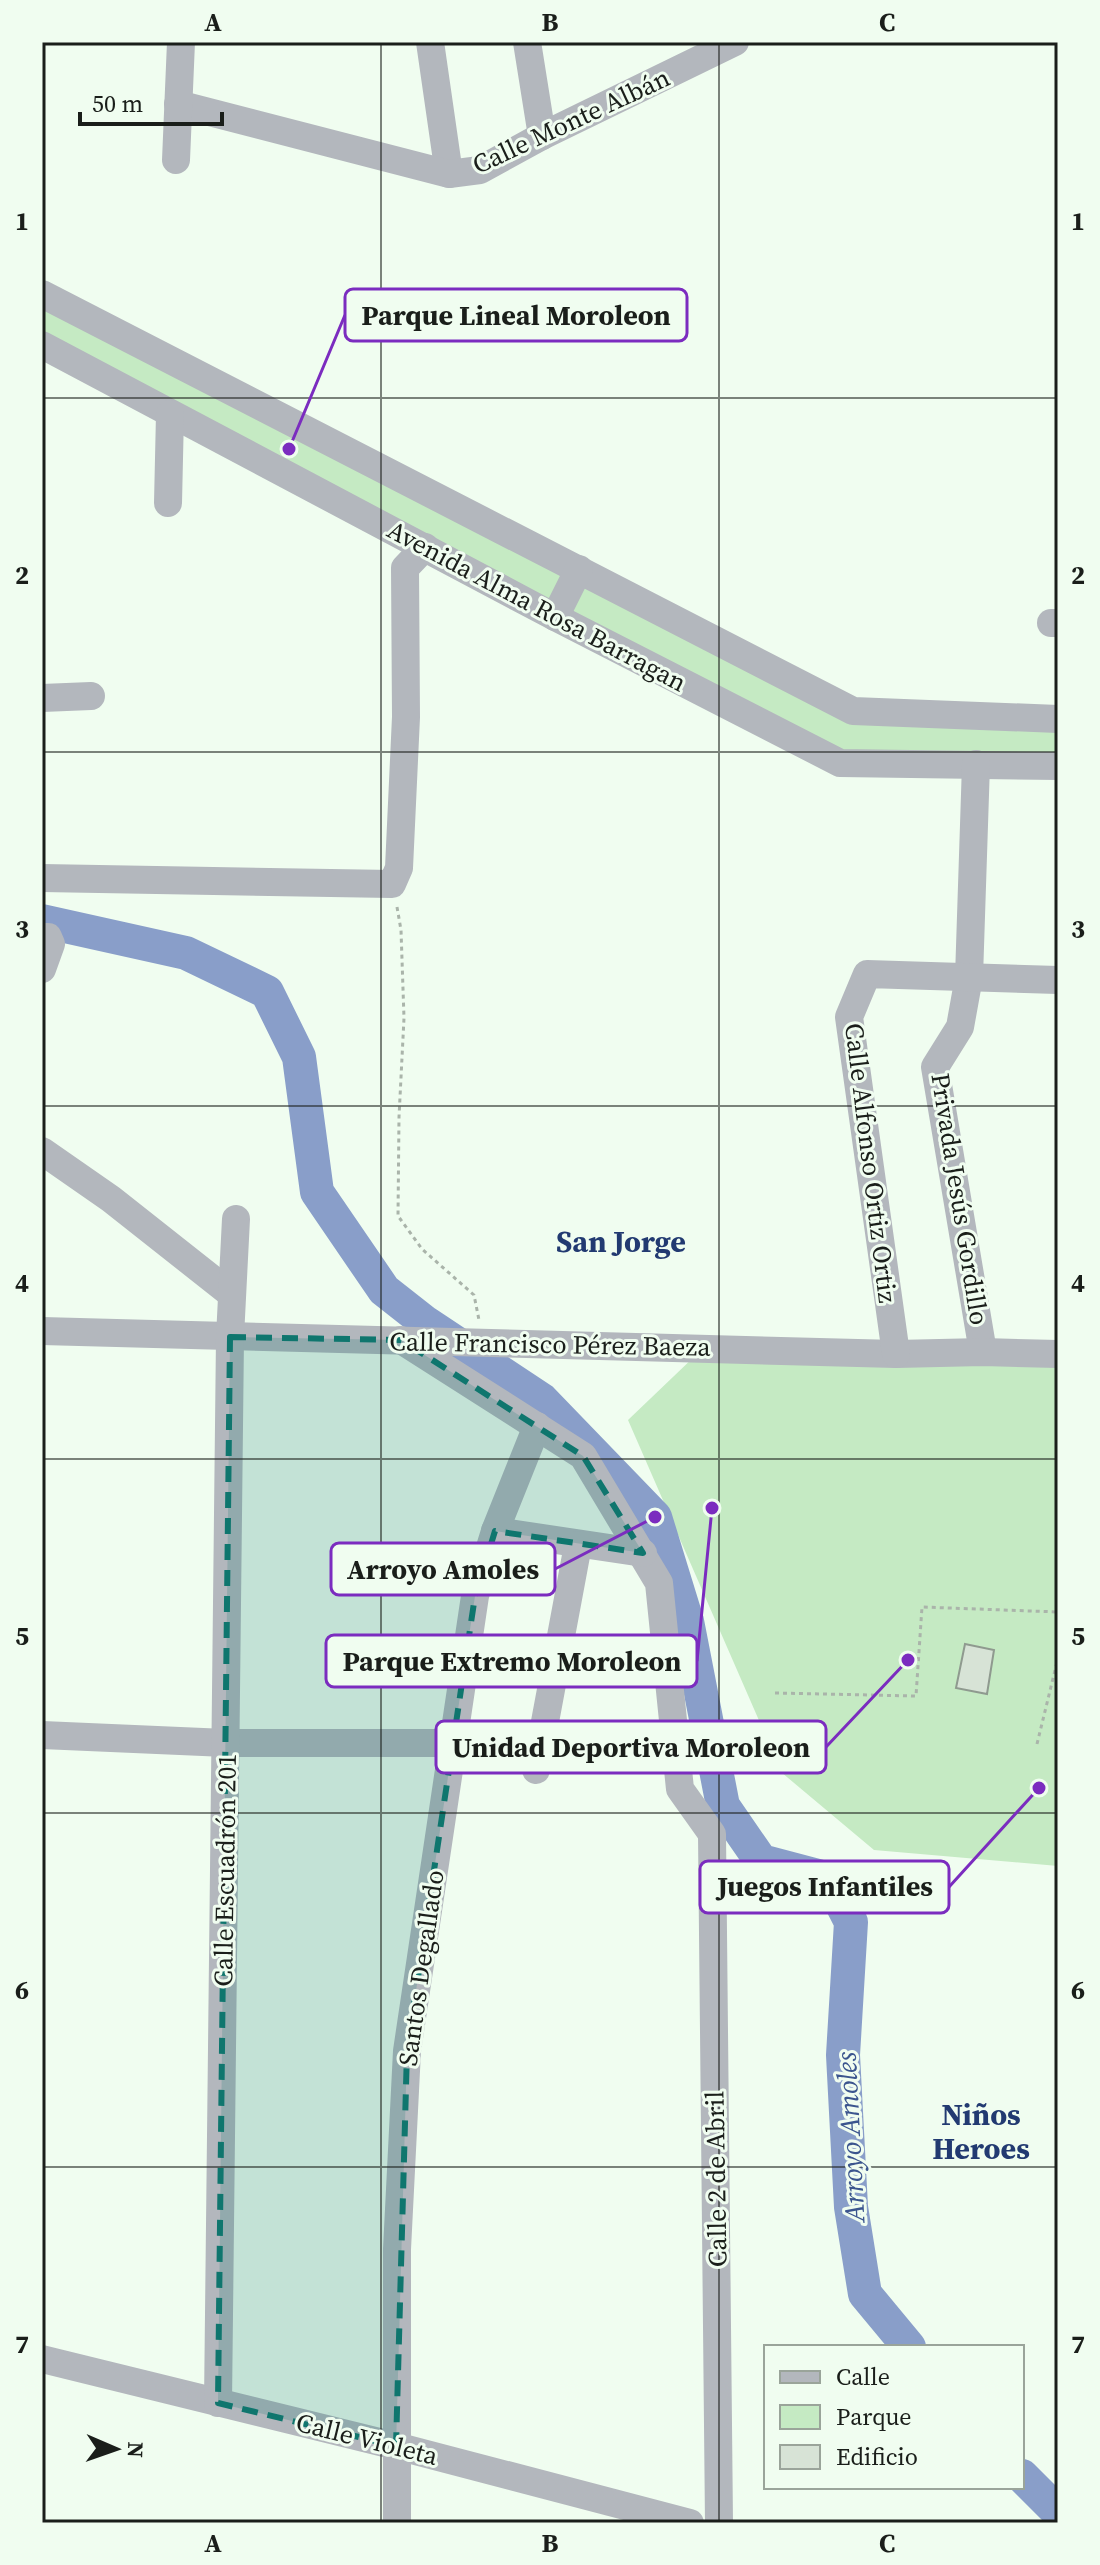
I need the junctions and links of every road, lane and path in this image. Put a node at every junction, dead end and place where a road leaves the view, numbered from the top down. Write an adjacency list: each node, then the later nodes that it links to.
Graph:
1 (181, 42): 5 (street)
2 (430, 42): 8 (street)
3 (527, 42): 6 (street)
4 (719, 46): 6 (street, Calle Monte Albán)
5 (178, 104): 7 (street); 8 (street)
6 (542, 136): 8 (street, Calle Monte Albán)
7 (176, 160)
8 (449, 174)
9 (42, 294): 14 (street, Avenida Alma Rosa Barragan)
10 (42, 345): 11 (street, Avenida Alma Rosa Barragan)
11 (170, 414): 12 (street); 13 (street, Avenida Alma Rosa Barragan)
12 (168, 503)
13 (425, 547): 15 (street, Avenida Alma Rosa Barragan); 22 (street)
14 (579, 569): 15 (street); 18 (street, Avenida Alma Rosa Barragan)
15 (555, 617): 19 (street, Avenida Alma Rosa Barragan)
16 (91, 696): 17 (street)
17 (42, 698)
18 (1058, 719)
19 (976, 764): 20 (street, Avenida Alma Rosa Barragan); 25 (street, Privada Jesús Gordillo)
20 (1058, 766)
21 (42, 878): 22 (street)
22 (392, 884): 33 (path)
23 (45, 937): 24 (street)
24 (42, 969)
25 (969, 977): 26 (street); 34 (street, Privada Jesús Gordillo); 35 (street, Calle Alfonso Ortiz Ortiz)
26 (1058, 980)
27 (42, 1151): 29 (street)
28 (236, 1219): 29 (street, Calle Escuadrón 201)
29 (230, 1293): 31 (street, Calle Escuadrón 201)
30 (42, 1331): 31 (street, Calle Francisco Pérez Baeza)
31 (230, 1337): 32 (street, Calle Francisco Pérez Baeza); 45 (street, Calle Escuadrón 201)
32 (404, 1340): 33 (street, Calle Francisco Pérez Baeza); 37 (street)
33 (476, 1341): 35 (street, Calle Francisco Pérez Baeza)
34 (983, 1352): 35 (street, Calle Francisco Pérez Baeza); 36 (street, Calle Francisco Pérez Baeza)
35 (896, 1354)
36 (1058, 1354)
37 (537, 1426): 38 (street, Santos Degallado); 40 (street)
38 (495, 1531): 39 (street); 46 (street, Santos Degallado)
39 (578, 1545): 40 (street); 48 (street)
40 (643, 1553): 54 (street, Calle 2 de Abril)
41 (1058, 1612): 43 (path)
42 (1058, 1658): 47 (path)
43 (775, 1693)
44 (42, 1735): 45 (street)
45 (226, 1743): 46 (street); 50 (street, Calle Escuadrón 201)
46 (455, 1743): 51 (street, Santos Degallado)
47 (1037, 1744)
48 (536, 1770)
49 (42, 2359): 50 (street, Calle Violeta)
50 (218, 2403): 51 (street, Calle Violeta)
51 (396, 2446): 52 (street, Santos Degallado); 53 (street, Calle Violeta)
52 (397, 2523)
53 (690, 2523)
54 (719, 2523)

